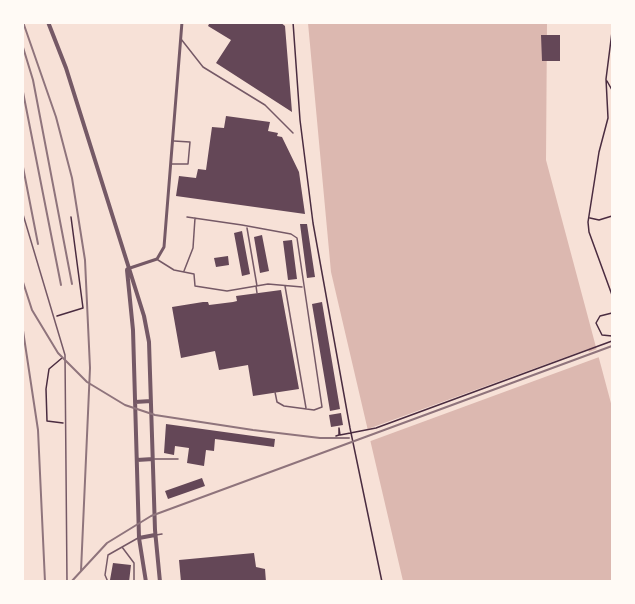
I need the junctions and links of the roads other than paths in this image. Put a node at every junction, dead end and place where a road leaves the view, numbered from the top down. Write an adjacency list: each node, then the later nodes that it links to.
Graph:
1 (48, 22): 12 (street)
2 (182, 22): 3 (street)
3 (181, 39): 4 (lane); 5 (street)
4 (293, 133)
5 (173, 141): 6 (street); 6 (lane)
6 (171, 164): 11 (street)
7 (22, 211): 29 (lane)
8 (187, 217): 9 (lane)
9 (195, 218): 10 (lane); 13 (lane)
10 (247, 228): 15 (lane); 16 (lane)
11 (157, 259): 12 (street); 13 (lane)
12 (127, 269): 19 (street); 20 (street)
13 (183, 272): 15 (lane)
14 (285, 285): 15 (lane); 16 (lane); 21 (lane)
15 (257, 286): 17 (lane)
16 (303, 287): 21 (lane)
17 (257, 293)
18 (274, 393): 21 (lane)
19 (151, 401): 20 (street); 22 (street)
20 (135, 402): 24 (street)
21 (306, 409)
22 (153, 459): 23 (lane); 24 (street); 26 (street)
23 (178, 459)
24 (137, 460): 27 (street)
25 (162, 534): 26 (lane)
26 (155, 535): 27 (street); 33 (street)
27 (139, 538): 28 (lane); 32 (street)
28 (121, 546): 30 (lane); 31 (lane)
29 (67, 582)
30 (108, 582)
31 (134, 582)
32 (146, 582)
33 (160, 582)

